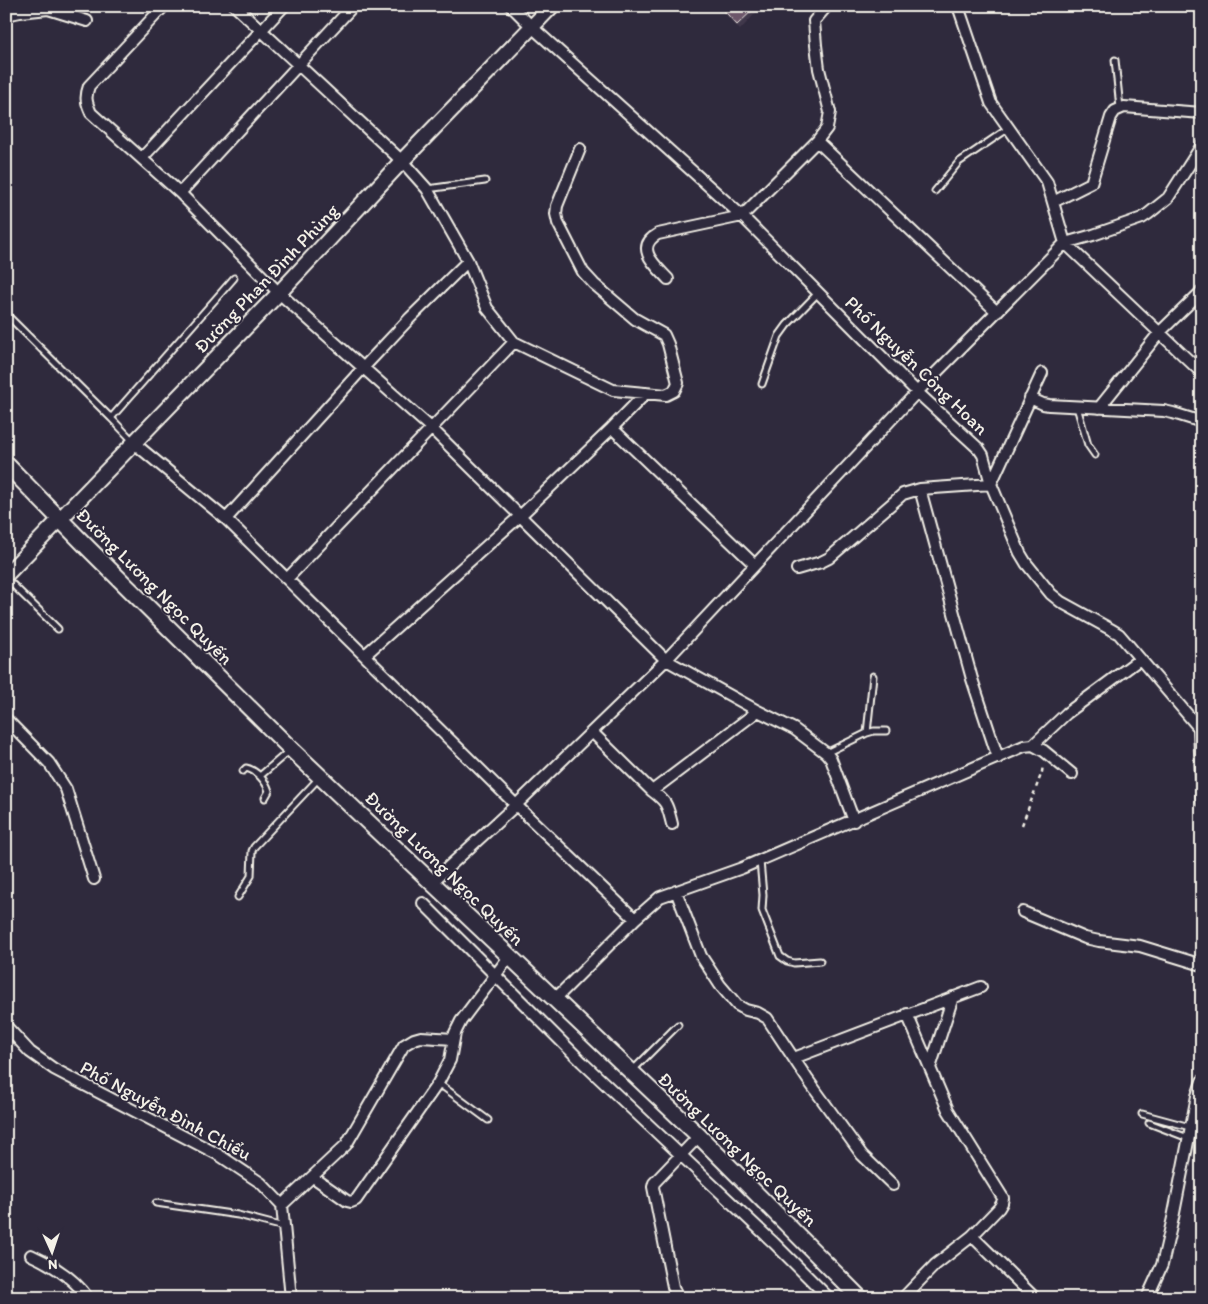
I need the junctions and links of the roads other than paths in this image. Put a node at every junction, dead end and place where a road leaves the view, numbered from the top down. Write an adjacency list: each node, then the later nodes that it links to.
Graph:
1 (164, 6): 21 (street)
2 (235, 6): 12 (street)
3 (284, 6): 12 (street)
4 (353, 6): 14 (street)
5 (511, 6): 11 (street, Phố Nguyễn Công Hoan)
6 (552, 6): 11 (street, Đường Phan Đình Phùng)
7 (827, 6): 18 (street)
8 (958, 6): 17 (street)
9 (6, 14): 10 (street)
10 (87, 21)
11 (532, 27): 22 (street, Đường Phan Đình Phùng); 28 (street, Phố Nguyễn Công Hoan)
12 (261, 31): 14 (street); 21 (street)
13 (1115, 60): 15 (lane)
14 (298, 66): 22 (street); 26 (street)
15 (1120, 108): 16 (street); 27 (street)
16 (1202, 113)
17 (1009, 128): 25 (lane); 27 (street)
18 (818, 141): 28 (street); 36 (street)
19 (1202, 145): 29 (street)
20 (580, 148): 45 (street)
21 (142, 158): 26 (street)
22 (402, 161): 24 (street); 34 (street, Đường Phan Đình Phùng)
23 (485, 181): 24 (lane)
24 (427, 188): 30 (street)
25 (935, 191)
26 (180, 193): 34 (street)
27 (1053, 202): 29 (street)
28 (742, 216): 32 (street); 35 (street, Phố Nguyễn Công Hoan)
29 (1065, 243): 36 (street); 38 (street)
30 (468, 261): 39 (street); 40 (street)
31 (234, 278): 49 (lane)
32 (668, 280)
33 (1202, 291): 38 (street)
34 (279, 292): 40 (street); 53 (street, Đường Phan Đình Phùng)
35 (818, 293): 43 (lane); 44 (street, Phố Nguyễn Công Hoan)
36 (997, 312): 44 (street)
37 (6, 314): 49 (lane)
38 (1160, 332): 42 (street); 48 (street)
39 (514, 342): 45 (street); 51 (street)
40 (364, 367): 51 (street); 59 (street)
41 (1042, 372): 46 (street)
42 (1202, 374)
43 (762, 384)
44 (917, 392): 56 (street, Phố Nguyễn Công Hoan); 61 (street)
45 (646, 393): 52 (street)
46 (1030, 398): 47 (street); 56 (street)
47 (1078, 407): 48 (street); 54 (lane)
48 (1099, 408): 50 (street)
49 (111, 418): 53 (lane)
50 (1202, 422)
51 (431, 428): 58 (street); 64 (street)
52 (612, 428): 58 (street); 61 (street)
53 (134, 442): 59 (street); 60 (street, Đường Phan Đình Phùng)
54 (1095, 455)
55 (6, 464): 60 (main road, Đường Lương Ngọc Quyến)
56 (991, 484): 57 (street); 67 (street, Phố Nguyễn Công Hoan)
57 (920, 489): 62 (street); 79 (street)
58 (520, 516): 66 (street); 68 (street)
59 (226, 519): 64 (street)
60 (60, 520): 63 (street, Đường Phan Đình Phùng); 77 (main road, Đường Lương Ngọc Quyến)
61 (754, 564): 68 (street)
62 (797, 569)
63 (6, 577): 65 (lane)
64 (287, 578): 66 (street)
65 (58, 629)
66 (364, 655): 87 (street)
67 (1140, 659): 72 (street, Phố Nguyễn Công Hoan); 76 (street)
68 (666, 660): 70 (street); 74 (street)
69 (873, 676): 75 (lane)
70 (758, 710): 78 (street); 84 (street)
71 (6, 718): 91 (street)
72 (1200, 725): 86 (street, Phố Nguyễn Công Hoan)
73 (886, 731): 75 (lane)
74 (592, 732): 84 (street); 87 (street)
75 (867, 732): 78 (lane)
76 (1033, 745): 79 (street); 81 (street)
77 (291, 749): 82 (lane); 83 (main road, Đường Lương Ngọc Quyến)
78 (826, 753): 88 (street)
79 (998, 758): 88 (street)
80 (243, 772): 82 (lane)
81 (1072, 774)
82 (260, 776): 85 (lane)
83 (320, 777): 92 (main road, Đường Lương Ngọc Quyến); 94 (lane)
84 (652, 791): 89 (street)
85 (265, 798)
86 (1202, 802)
87 (516, 805): 92 (street); 97 (street)
88 (854, 820): 90 (street)
89 (672, 824)
90 (760, 861): 93 (street); 99 (lane)
91 (94, 879)
92 (431, 883): 98 (main road, Đường Lương Ngọc Quyến)
93 (676, 890): 97 (street); 109 (street)
94 (238, 897)
95 (423, 903): 101 (street)
96 (1023, 912): 100 (street)
97 (635, 919): 104 (street)
98 (509, 957): 101 (street); 104 (main road, Đường Lương Ngọc Quyến)
99 (820, 960)
100 (1202, 965)
101 (496, 975): 108 (street); 120 (street)
102 (981, 987): 103 (street)
103 (952, 997): 105 (street); 110 (street)
104 (554, 1000): 111 (main road, Đường Lương Ngọc Quyến)
105 (907, 1014): 109 (street); 110 (street)
106 (678, 1025): 111 (lane)
107 (6, 1026): 124 (street, Phố Nguyễn Đình Chiểu)
108 (454, 1039): 113 (street); 121 (street)
109 (794, 1058): 122 (street)
110 (930, 1068): 126 (street)
111 (631, 1072): 118 (main road, Đường Lương Ngọc Quyến)
112 (1202, 1081): 117 (street)
113 (438, 1084): 115 (lane); 121 (street)
114 (1142, 1114): 117 (lane)
115 (488, 1120)
116 (1149, 1123): 119 (lane)
117 (1190, 1127): 119 (street)
118 (699, 1136): 120 (street); 133 (main road, Đường Lương Ngọc Quyến)
119 (1188, 1138): 136 (street)
120 (681, 1155): 131 (street); 132 (street)
121 (313, 1177): 124 (street)
122 (893, 1185)
123 (156, 1203): 125 (lane)
124 (282, 1205): 125 (street)
125 (284, 1227): 130 (street)
126 (972, 1236): 134 (street); 135 (street)
127 (31, 1256): 129 (street)
128 (1202, 1295): 137 (street)
129 (88, 1298)
130 (291, 1298)
131 (678, 1298)
132 (829, 1298)
133 (860, 1298)
134 (903, 1298)
135 (1035, 1298)
136 (1147, 1298)
137 (1196, 1298)

